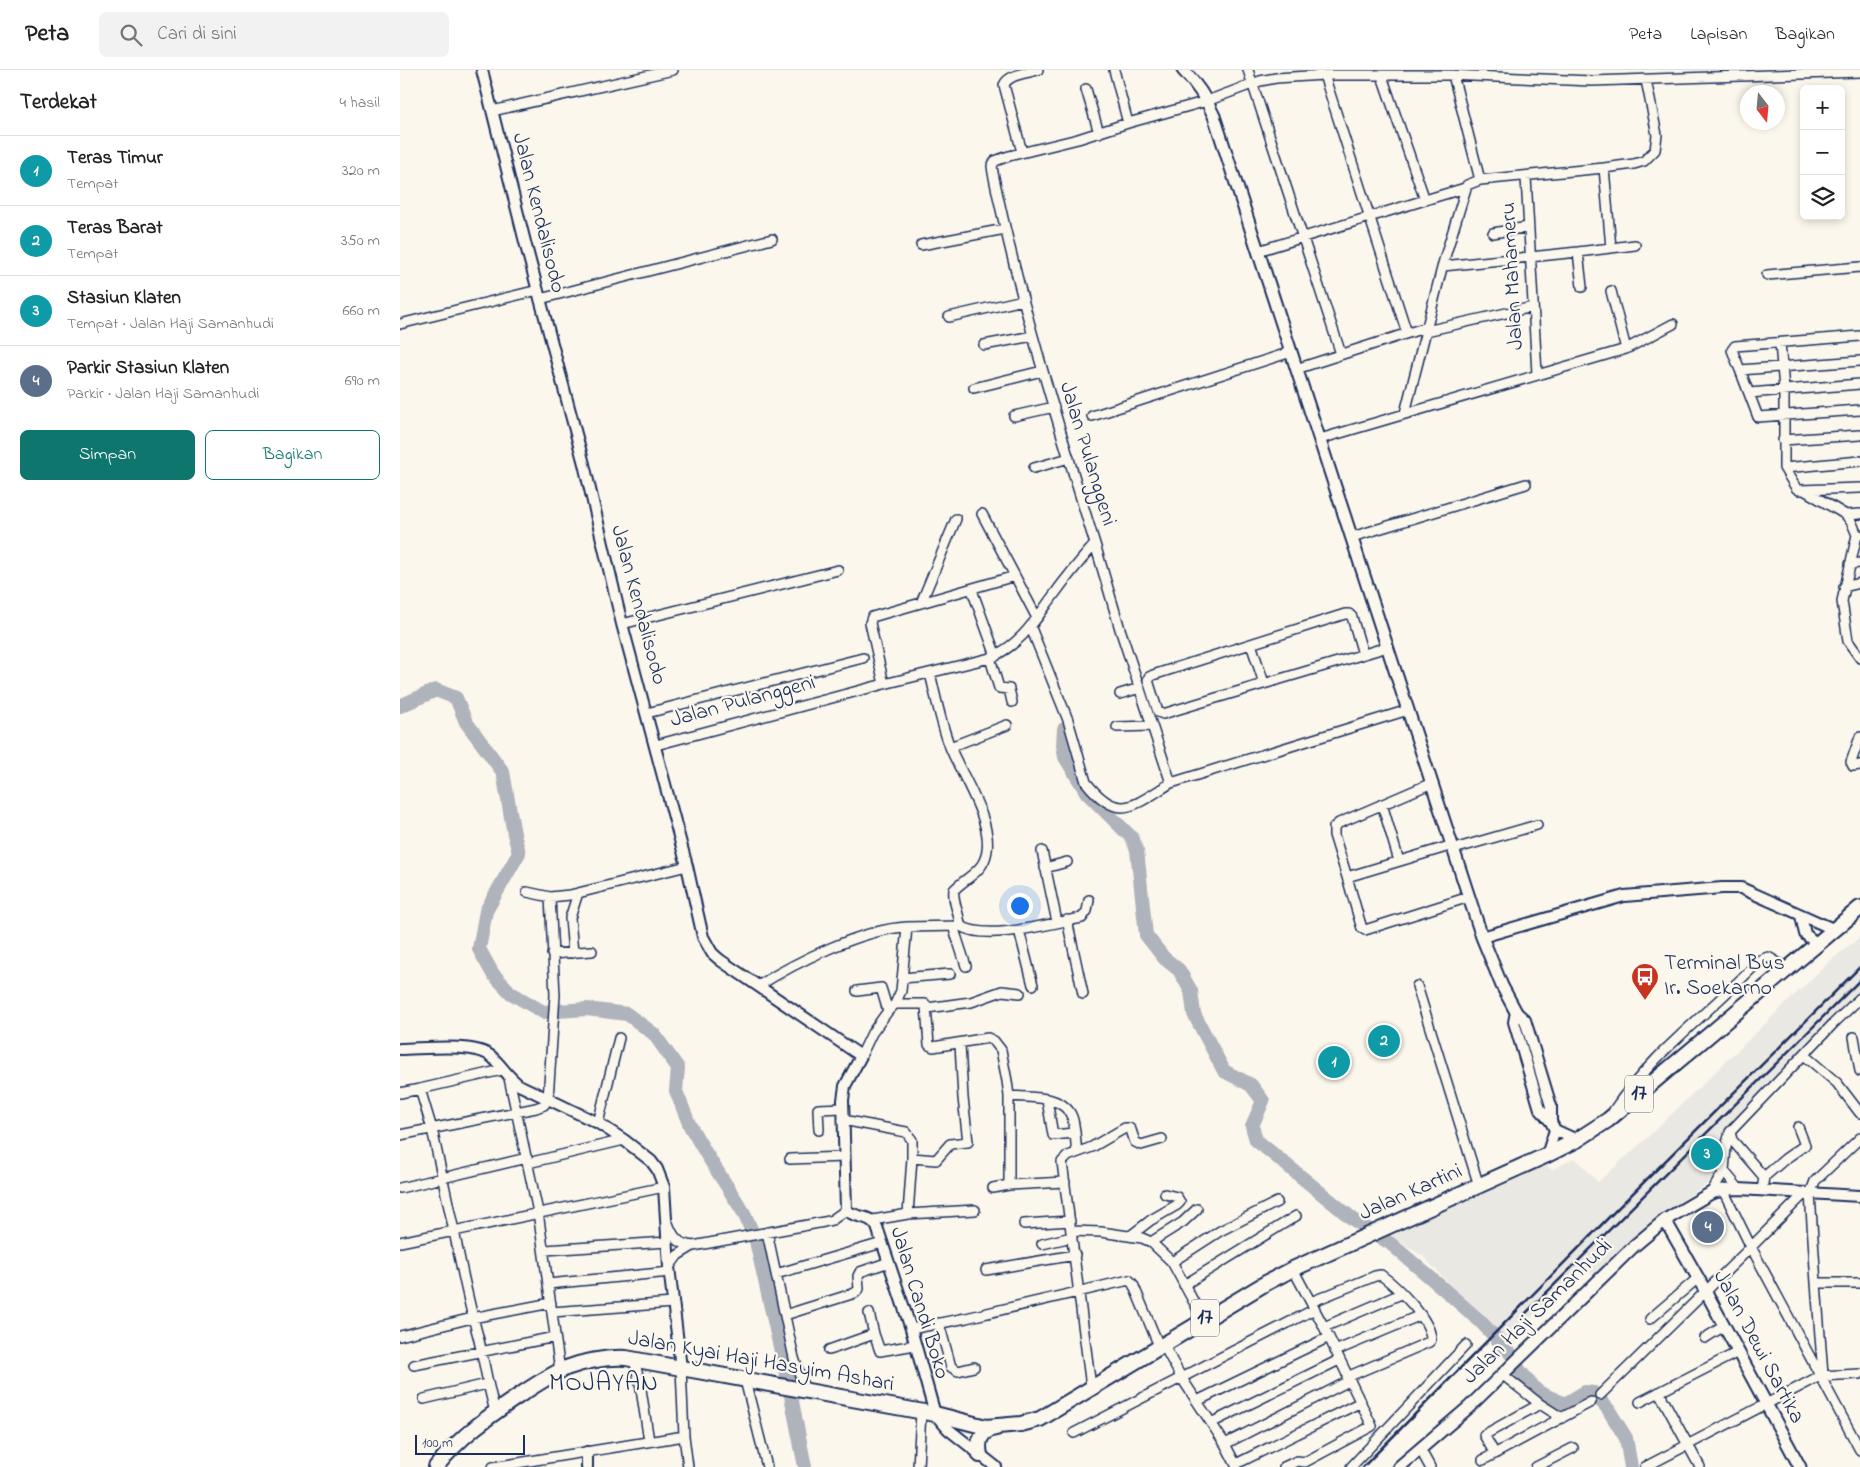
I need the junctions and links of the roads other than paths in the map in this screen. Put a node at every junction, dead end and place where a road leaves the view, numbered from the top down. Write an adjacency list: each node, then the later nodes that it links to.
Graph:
1 (482, 70): 16 (street, Jalan Kendalisodo)
2 (673, 70): 16 (street)
3 (1038, 70): 19 (street)
4 (1114, 70): 17 (street)
5 (1182, 70): 15 (main road)
6 (1248, 70): 13 (street)
7 (1860, 72): 12 (street, Jalan Pulanggeni)
8 (1401, 73): 10 (street, Jalan Pulanggeni); 11 (street, Jalan Pulanggeni)
9 (1328, 74): 11 (street, Jalan Pulanggeni); 13 (street, Jalan Pulanggeni); 25 (street)
10 (1450, 74): 12 (street, Jalan Pulanggeni); 22 (street)
11 (1382, 76): 24 (street)
12 (1646, 80): 20 (street)
13 (1252, 84): 15 (street, Jalan Pulanggeni); 29 (street)
14 (1086, 89): 18 (street)
15 (1207, 101): 17 (street, Jalan Pulanggeni); 34 (main road)
16 (492, 111): 41 (street, Jalan Kendalisodo)
17 (1128, 123): 18 (street, Jalan Pulanggeni)
18 (1099, 133): 19 (street, Jalan Pulanggeni)
19 (1022, 152): 27 (street, Jalan Pulanggeni)
20 (1604, 168): 21 (street); 33 (street)
21 (1526, 177): 22 (street); 26 (street, Jalan Mahameru)
22 (1480, 180): 23 (street)
23 (1465, 188): 24 (street); 37 (street)
24 (1424, 200): 25 (street)
25 (1369, 216): 29 (street); 49 (street)
26 (1528, 227): 28 (street); 36 (street, Jalan Mahameru)
27 (1005, 229): 32 (street); 43 (street, Jalan Pulanggeni)
28 (1494, 233)
29 (1304, 238): 34 (street); 56 (street)
30 (772, 239): 41 (street)
31 (1636, 244): 33 (street)
32 (921, 245)
33 (1611, 248): 35 (street)
34 (1258, 251): 55 (main road)
35 (1578, 252): 36 (street); 40 (street)
36 (1530, 257): 37 (street); 44 (street, Jalan Mahameru)
37 (1443, 266): 48 (street)
38 (1860, 267): 39 (street)
39 (1767, 275)
40 (1582, 287)
41 (537, 288): 46 (street); 99 (street, Jalan Kendalisodo)
42 (1611, 291): 54 (street)
43 (1023, 300): 45 (street); 50 (street, Jalan Pulanggeni)
44 (1533, 307): 48 (street); 62 (street, Jalan Mahameru)
45 (950, 317)
46 (400, 324)
47 (1673, 324): 54 (street)
48 (1427, 329): 49 (street); 69 (street)
49 (1407, 333): 56 (street)
50 (1033, 336): 53 (street); 60 (street, Jalan Pulanggeni)
51 (1860, 336): 52 (street)
52 (1780, 342): 58 (street); 61 (street)
53 (984, 345)
54 (1626, 349): 62 (street)
55 (1291, 352): 59 (main road); 71 (street)
56 (1341, 354): 59 (street)
57 (1860, 361): 58 (street)
58 (1782, 366): 61 (street); 65 (street)
59 (1296, 369): 74 (main road)
60 (1042, 370): 64 (street); 67 (street, Jalan Pulanggeni)
61 (1740, 370): 66 (street)
62 (1537, 374): 69 (street)
63 (1860, 384): 65 (street)
64 (974, 388)
65 (1784, 390): 66 (street); 72 (street)
66 (1749, 393): 72 (street)
67 (1054, 407): 70 (street); 76 (street, Jalan Pulanggeni)
68 (1860, 410): 72 (street)
69 (1405, 413): 74 (street)
70 (1014, 416)
71 (1092, 416)
72 (1784, 416): 75 (street)
73 (1860, 435): 75 (street)
74 (1320, 439): 88 (main road)
75 (1783, 440): 79 (street)
76 (1069, 458): 78 (street); 89 (street, Jalan Pulanggeni)
77 (1860, 461): 79 (street)
78 (1034, 468)
79 (1784, 468): 82 (street)
80 (1526, 484): 88 (street)
81 (1860, 488): 82 (street)
82 (1803, 490): 85 (street)
83 (982, 514): 93 (street)
84 (1860, 514): 85 (street)
85 (1846, 515): 87 (street)
86 (956, 519): 97 (street)
87 (1858, 535): 91 (street)
88 (1352, 537): 101 (main road)
89 (1095, 544): 98 (street, Jalan Pulanggeni); 109 (street)
90 (1860, 563): 91 (street)
91 (1850, 564): 95 (street)
92 (838, 570): 99 (street)
93 (1012, 577): 96 (street); 98 (street)
94 (1860, 583): 95 (street)
95 (1844, 587): 102 (street)
96 (972, 590): 97 (street); 104 (street)
97 (921, 603): 108 (street)
98 (1035, 621): 104 (street, Jalan Pulanggeni); 121 (street)
99 (622, 624): 113 (street, Jalan Kendalisodo)
100 (1251, 644): 103 (street); 107 (street); 107 (street)
101 (1387, 647): 103 (street); 112 (main road)
102 (1858, 653)
103 (1364, 654): 107 (street)
104 (993, 657): 106 (street, Jalan Pulanggeni); 111 (street)
105 (863, 658): 113 (street)
106 (930, 673): 108 (street, Jalan Pulanggeni); 119 (street)
107 (1264, 683)
108 (884, 684): 118 (street, Jalan Pulanggeni)
109 (1140, 688): 110 (street); 115 (street)
110 (1120, 694)
111 (1012, 702)
112 (1408, 710): 121 (street); 122 (main road)
113 (647, 713): 118 (street, Jalan Kendalisodo)
114 (1007, 724): 119 (street)
115 (1152, 726): 116 (street); 121 (street)
116 (1117, 727)
117 (1860, 737): 120 (street)
118 (656, 745): 129 (street, Jalan Kendalisodo)
119 (950, 747): 141 (street)
120 (1860, 765)
121 (1171, 783)
122 (1432, 783): 123 (street); 125 (main road)
123 (1382, 804): 127 (street); 131 (street)
124 (1537, 825): 125 (street)
125 (1453, 847): 127 (street); 135 (main road)
126 (1042, 851): 130 (street)
127 (1398, 861): 131 (street)
128 (1067, 862): 130 (street)
129 (687, 866): 133 (street); 155 (street, Jalan Kendalisodo)
130 (1045, 868): 140 (street)
131 (1347, 877): 135 (street)
132 (527, 892): 134 (street)
133 (578, 893): 134 (street); 147 (street)
134 (550, 897): 149 (street)
135 (1469, 897): 145 (main road)
136 (1089, 900): 139 (street)
137 (1860, 908): 143 (highway, Jalan Kartini / 17)
138 (1801, 916): 143 (street); 145 (street); 146 (street)
139 (1067, 920): 140 (street); 159 (street)
140 (1057, 922): 144 (street)
141 (957, 926): 142 (street); 144 (street); 150 (street)
142 (907, 927): 153 (street); 155 (street)
143 (1833, 929): 146 (highway, Jalan Kartini / 17)
144 (1019, 930): 154 (street)
145 (1482, 937): 164 (main road)
146 (1816, 943): 151 (highway, Jalan Kartini / 17)
147 (573, 952): 148 (street); 149 (street)
148 (592, 952)
149 (552, 954): 176 (street)
150 (966, 966)
151 (1787, 968): 184 (highway, Jalan Kartini / 17); 184 (street)
152 (950, 974): 153 (street)
153 (902, 978): 161 (street)
154 (1033, 985)
155 (758, 986): 170 (street, Jalan Kendalisodo)
156 (1417, 986): 208 (street)
157 (857, 991): 163 (street)
158 (1020, 993): 162 (street)
159 (1083, 994)
160 (1860, 998): 169 (street)
161 (895, 1004): 162 (street); 163 (street)
162 (927, 1008): 167 (street)
163 (888, 1011): 170 (street)
164 (1516, 1012): 178 (street); 180 (street)
165 (1854, 1037): 171 (street)
166 (619, 1038): 185 (street)
167 (960, 1044): 175 (street); 200 (street)
168 (400, 1049): 172 (street)
169 (1804, 1055): 182 (street); 190 (street)
170 (862, 1056): 179 (street)
171 (1860, 1071)
172 (506, 1074): 173 (street); 176 (street); 181 (street)
173 (420, 1088): 174 (street); 188 (street)
174 (400, 1093)
175 (1009, 1096): 177 (street); 207 (street)
176 (548, 1099): 181 (street); 185 (street)
177 (1047, 1100): 191 (street); 191 (street)
178 (1551, 1106): 180 (street); 186 (street)
179 (843, 1108): 183 (street); 189 (street)
180 (1540, 1110): 186 (street)
181 (517, 1112): 188 (street); 202 (street)
182 (1860, 1112)
183 (843, 1120): 199 (street); 200 (street)
184 (1608, 1120): 196 (highway, Jalan Kartini / 17)
185 (598, 1122): 195 (street)
186 (1553, 1126): 196 (street); 198 (street)
187 (1798, 1127): 204 (street)
188 (432, 1129): 192 (street); 205 (street)
189 (819, 1130)
190 (1730, 1132): 203 (street, Jalan Haji Samanhudi); 204 (street)
191 (1074, 1134): 197 (street)
192 (400, 1135)
193 (1860, 1138): 217 (street)
194 (1162, 1139): 197 (street)
195 (624, 1140): 202 (street); 209 (street)
196 (1577, 1140): 198 (highway, Jalan Kartini / 17)
197 (1077, 1152): 206 (street)
198 (1547, 1155): 208 (highway, Jalan Kartini / 17)
199 (844, 1157): 201 (street); 221 (street)
200 (912, 1158): 224 (street)
201 (790, 1159)
202 (528, 1160): 205 (street); 223 (street)
203 (1724, 1171): 212 (street); 215 (street, Jalan Haji Samanhudi)
204 (1764, 1177): 214 (street)
205 (443, 1179): 210 (street); 231 (street)
206 (1065, 1182): 207 (street); 229 (street)
207 (1009, 1185): 211 (street)
208 (1479, 1186): 246 (highway, Jalan Kartini / 17)
209 (664, 1187): 223 (street); 226 (street)
210 (400, 1188)
211 (993, 1188)
212 (1739, 1189): 213 (street); 214 (street)
213 (1723, 1190): 215 (main road, Jalan Haji Samanhudi); 241 (street)
214 (1762, 1190): 217 (street)
215 (1711, 1193): 228 (main road, Jalan Haji Samanhudi)
216 (1165, 1194): 234 (street)
217 (1807, 1194): 218 (street); 241 (street); 251 (street)
218 (1860, 1196)
219 (1277, 1202): 245 (street)
220 (1197, 1209): 237 (street)
221 (846, 1210): 227 (street, Jalan Candi Boko); 232 (street)
222 (967, 1210): 224 (street)
223 (538, 1212): 231 (street); 242 (street)
224 (908, 1214): 227 (street)
225 (1296, 1216): 254 (street)
226 (667, 1220): 236 (street); 240 (street)
227 (873, 1220): 238 (street, Jalan Candi Boko)
228 (1665, 1220): 250 (main road, Jalan Dewi Sartika); 289 (main road, Jalan Haji Samanhudi)
229 (1070, 1221): 230 (street); 233 (street)
230 (1024, 1224)
231 (454, 1231): 235 (street); 264 (street)
232 (763, 1232): 240 (street); 249 (street)
233 (1072, 1234): 234 (street); 239 (street); 243 (street)
234 (1130, 1236): 237 (street)
235 (400, 1242)
236 (667, 1242): 242 (street); 247 (street)
237 (1151, 1242): 245 (street)
238 (882, 1243): 244 (street, Jalan Candi Boko); 249 (street)
239 (1042, 1244)
240 (693, 1246): 247 (street)
241 (1751, 1247): 256 (street); 290 (street)
242 (545, 1250): 253 (street)
243 (1075, 1255): 248 (street); 255 (street)
244 (889, 1262): 262 (street); 270 (street, Jalan Candi Boko)
245 (1172, 1262): 254 (street)
246 (1293, 1269): 259 (street); 266 (highway, Jalan Kartini / 17)
247 (669, 1270): 253 (street); 258 (street)
248 (986, 1270)
249 (776, 1274): 262 (street)
250 (1698, 1278): 256 (main road, Jalan Dewi Sartika); 265 (street)
251 (1816, 1283): 252 (street); 290 (street)
252 (1860, 1283)
253 (548, 1284): 260 (street)
254 (1184, 1286): 266 (street)
255 (1080, 1291): 267 (street); 277 (street); 295 (street)
256 (1706, 1292): 268 (main road, Jalan Dewi Sartika); 298 (street)
257 (1401, 1294): 259 (street); 263 (street); 269 (street)
258 (673, 1303): 260 (street); 286 (street)
259 (1313, 1306): 269 (street); 291 (street)
260 (552, 1308): 264 (street); 273 (street)
261 (869, 1313): 271 (street)
262 (785, 1315): 296 (street)
263 (1421, 1315): 282 (street); 292 (street)
264 (472, 1318): 272 (street); 280 (street)
265 (1650, 1319)
266 (1203, 1320): 277 (highway, Jalan Kartini / 17)
267 (939, 1323): 270 (street); 285 (street)
268 (1724, 1326): 275 (street); 281 (main road, Jalan Dewi Sartika)
269 (1324, 1327): 274 (street)
270 (911, 1329): 276 (street, Jalan Candi Boko)
271 (874, 1334): 276 (street); 279 (street)
272 (400, 1336)
273 (555, 1337): 280 (street); 287 (street)
274 (1329, 1337): 282 (street); 300 (street)
275 (1706, 1338)
276 (914, 1345): 307 (street, Jalan Candi Boko)
277 (1161, 1345): 291 (street); 295 (highway, Jalan Kartini / 17)
278 (1466, 1345): 314 (street)
279 (829, 1350)
280 (481, 1351): 284 (street); 294 (street)
281 (1738, 1352): 297 (street); 304 (main road, Jalan Dewi Sartika)
282 (1337, 1355): 292 (street); 309 (street)
283 (634, 1360): 286 (highway, Jalan Kyai Haji Hasyim Ashari / 17); 287 (highway, Jalan Kyai Haji Hasyim Ashari / 17); 315 (street)
284 (414, 1365)
285 (974, 1367)
286 (681, 1368): 293 (highway, Jalan Kyai Haji Hasyim Ashari / 17); 313 (street)
287 (560, 1371): 306 (highway, Jalan Kyai Haji Hasyim Ashari / 17)
288 (1860, 1374): 290 (street)
289 (1502, 1375): 305 (street); 319 (main road, Jalan Haji Samanhudi)
290 (1821, 1376): 304 (street); 320 (street)
291 (1181, 1377): 300 (street); 312 (street)
292 (1348, 1379): 301 (street); 316 (street)
293 (744, 1380): 296 (highway, Jalan Kyai Haji Hasyim Ashari / 17); 332 (street)
294 (487, 1384): 299 (street); 306 (street)
295 (1091, 1387): 310 (highway, Jalan Kartini / 17)
296 (799, 1390): 307 (highway, Jalan Kyai Haji Hasyim Ashari / 17)
297 (1659, 1392): 303 (street); 317 (street)
298 (1600, 1395)
299 (424, 1399)
300 (1197, 1401): 309 (street)
301 (1361, 1402): 311 (street); 326 (street)
302 (1591, 1402): 308 (street)
303 (1640, 1402)
304 (1766, 1403): 317 (street); 327 (main road, Jalan Dewi Sartika)
305 (1540, 1404): 308 (street); 322 (street)
306 (496, 1412): 328 (highway, Jalan Kyai Haji Hasyim Ashari / 17)
307 (928, 1413): 310 (highway, Jalan Kartini / 17); 323 (street); 333 (street)
308 (1562, 1418): 322 (street)
309 (1211, 1423): 316 (street)
310 (1002, 1426): 323 (highway)
311 (1372, 1426): 314 (street); 335 (street)
312 (1074, 1434)
313 (684, 1436): 315 (street); 331 (street)
314 (1378, 1438): 336 (street)
315 (649, 1441): 321 (street)
316 (1225, 1444): 326 (street)
317 (1688, 1445): 340 (street); 341 (street)
318 (1573, 1448): 339 (street)
319 (1420, 1449): 337 (main road, Jalan Haji Samanhudi); 338 (street)
320 (1860, 1450)
321 (588, 1452): 325 (street); 330 (street)
322 (1495, 1454): 324 (street)
323 (980, 1455): 334 (street)
324 (1483, 1460)
325 (504, 1466): 329 (street)
326 (1236, 1466)
327 (1797, 1466)
328 (436, 1467)
329 (493, 1467)
330 (587, 1467)
331 (688, 1467)
332 (768, 1467)
333 (918, 1467)
334 (996, 1467)
335 (1284, 1467)
336 (1350, 1467)
337 (1399, 1467)
338 (1430, 1467)
339 (1536, 1467)
340 (1645, 1467)
341 (1700, 1467)

